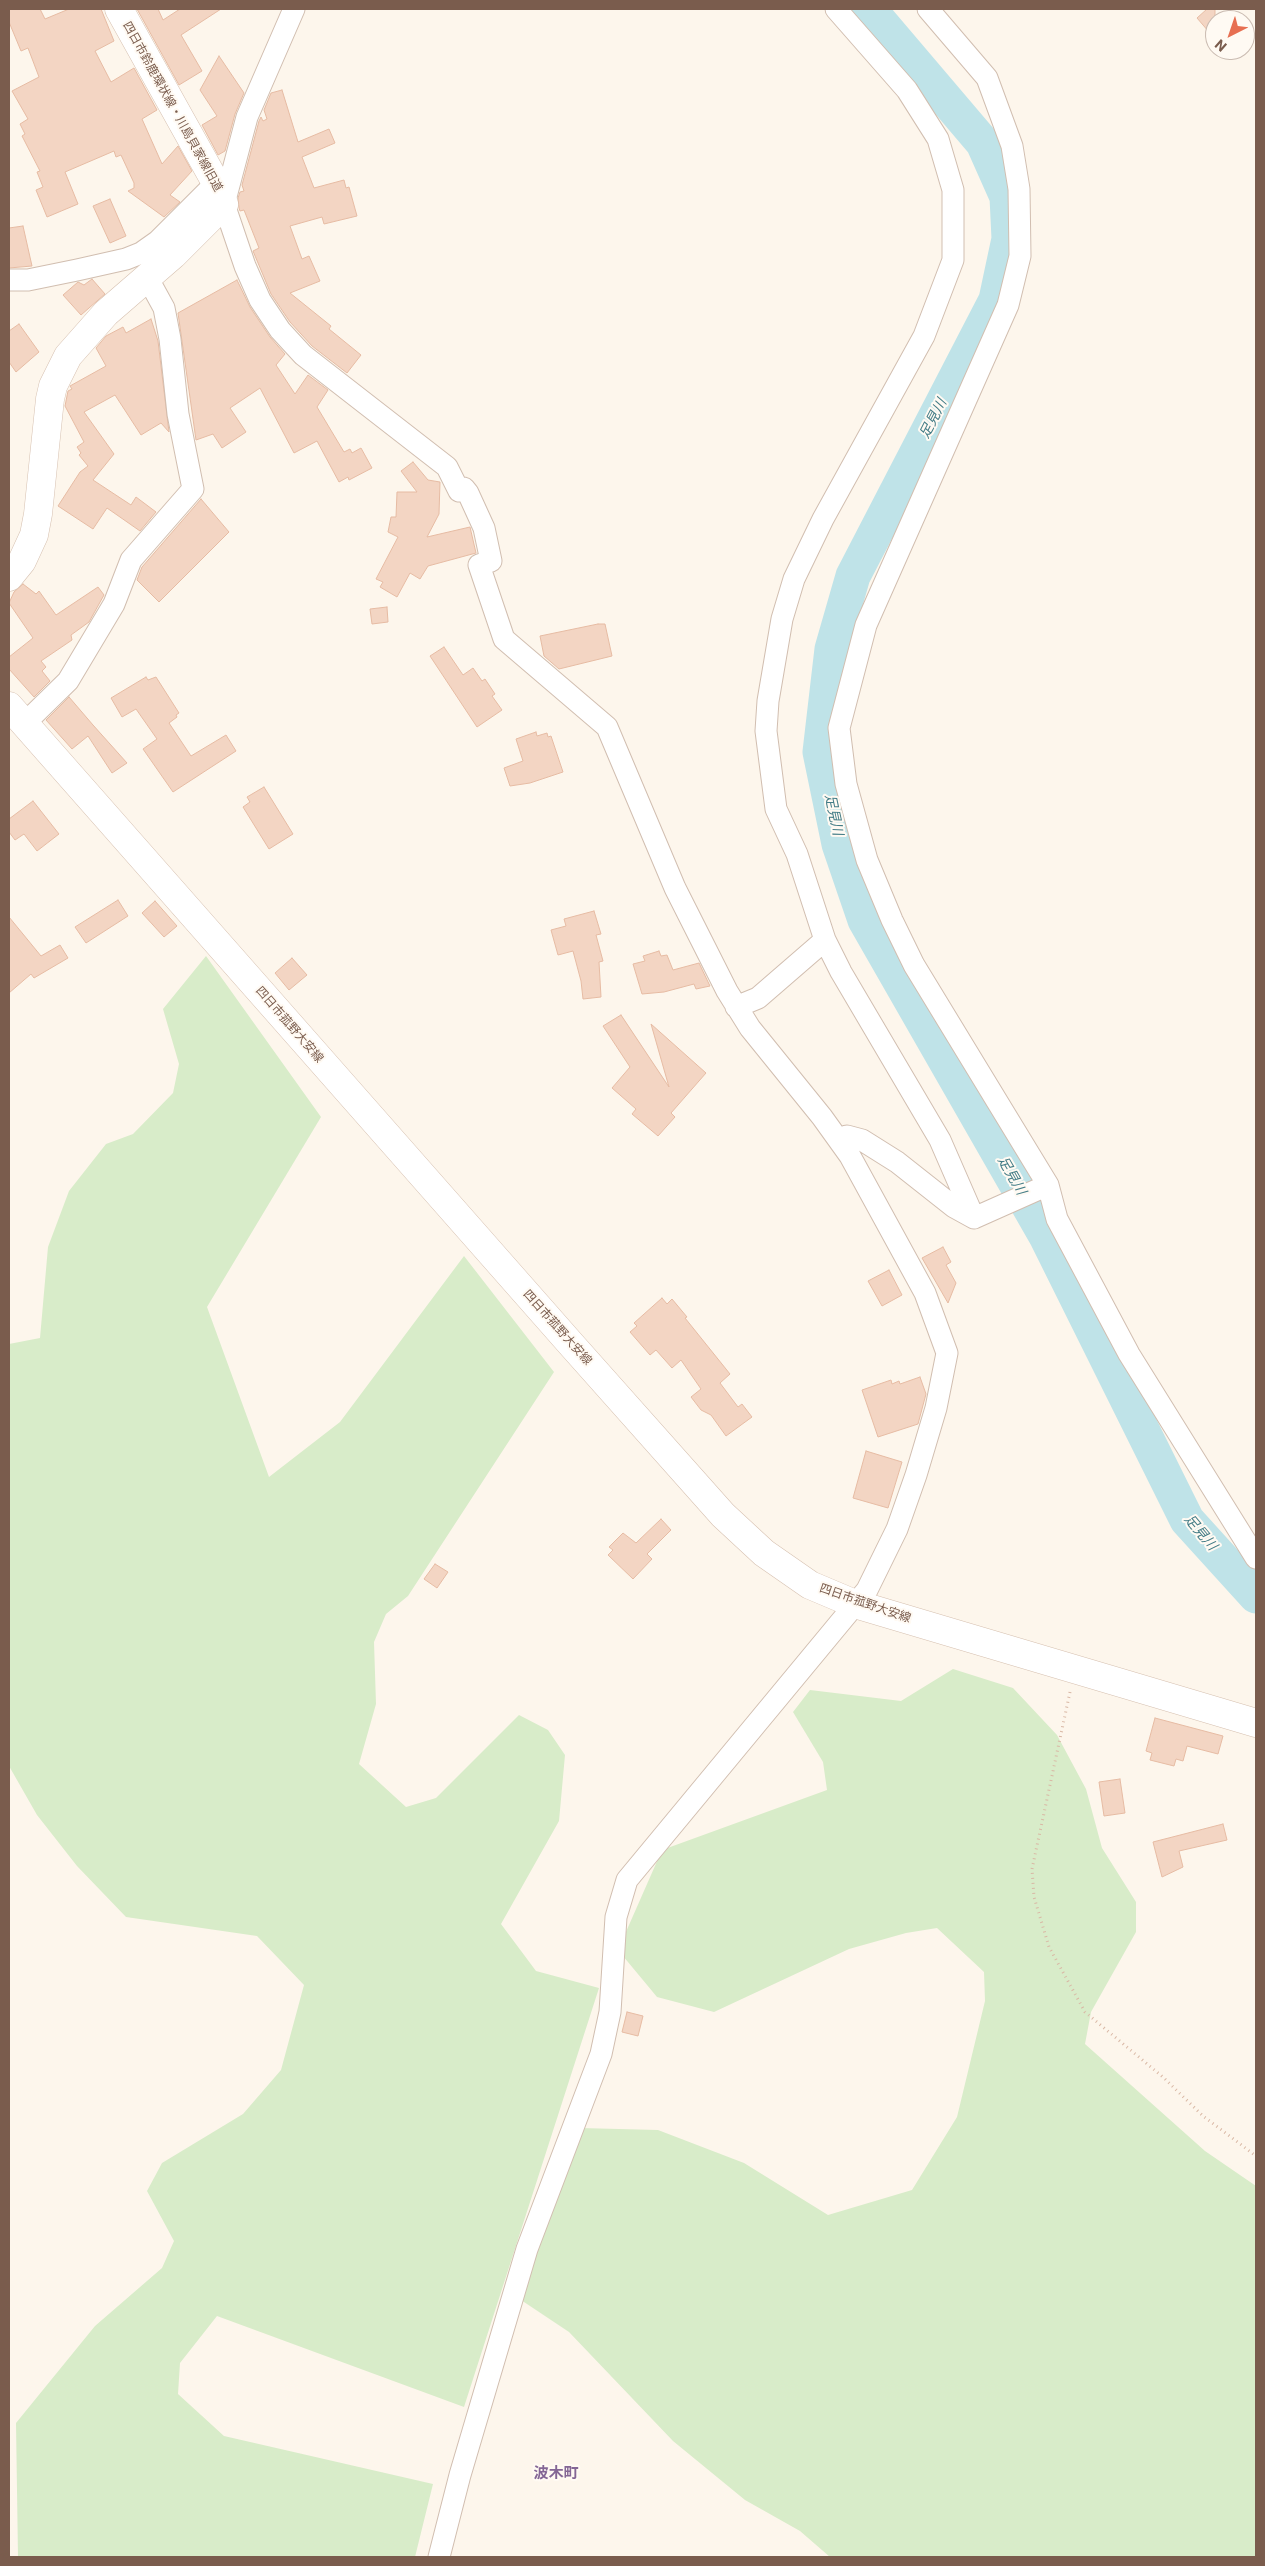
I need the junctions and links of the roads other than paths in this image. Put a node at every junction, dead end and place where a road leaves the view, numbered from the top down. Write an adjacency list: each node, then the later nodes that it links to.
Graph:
1 (119, 9): 5 (main road, 四日市鈴鹿環状線・川島貝家線旧道)
2 (294, 9): 5 (street)
3 (836, 9): 10 (street)
4 (928, 9): 13 (street)
5 (220, 193): 6 (main road, 四日市鈴鹿環状線・川島貝家線旧道); 7 (street); 11 (street)
6 (147, 277): 8 (main road, 四日市鈴鹿環状線・川島貝家線旧道); 9 (street)
7 (9, 280)
8 (9, 577)
9 (17, 715): 16 (main road, 四日市菰野大安線)
10 (825, 940): 11 (street); 14 (street)
11 (736, 1007): 12 (street)
12 (838, 1139): 14 (street); 16 (street)
13 (1048, 1185): 14 (street); 15 (street)
14 (974, 1218)
15 (1256, 1558)
16 (855, 1604): 17 (main road, 四日市菰野大安線); 18 (street)
17 (1256, 1723)
18 (439, 2557)

